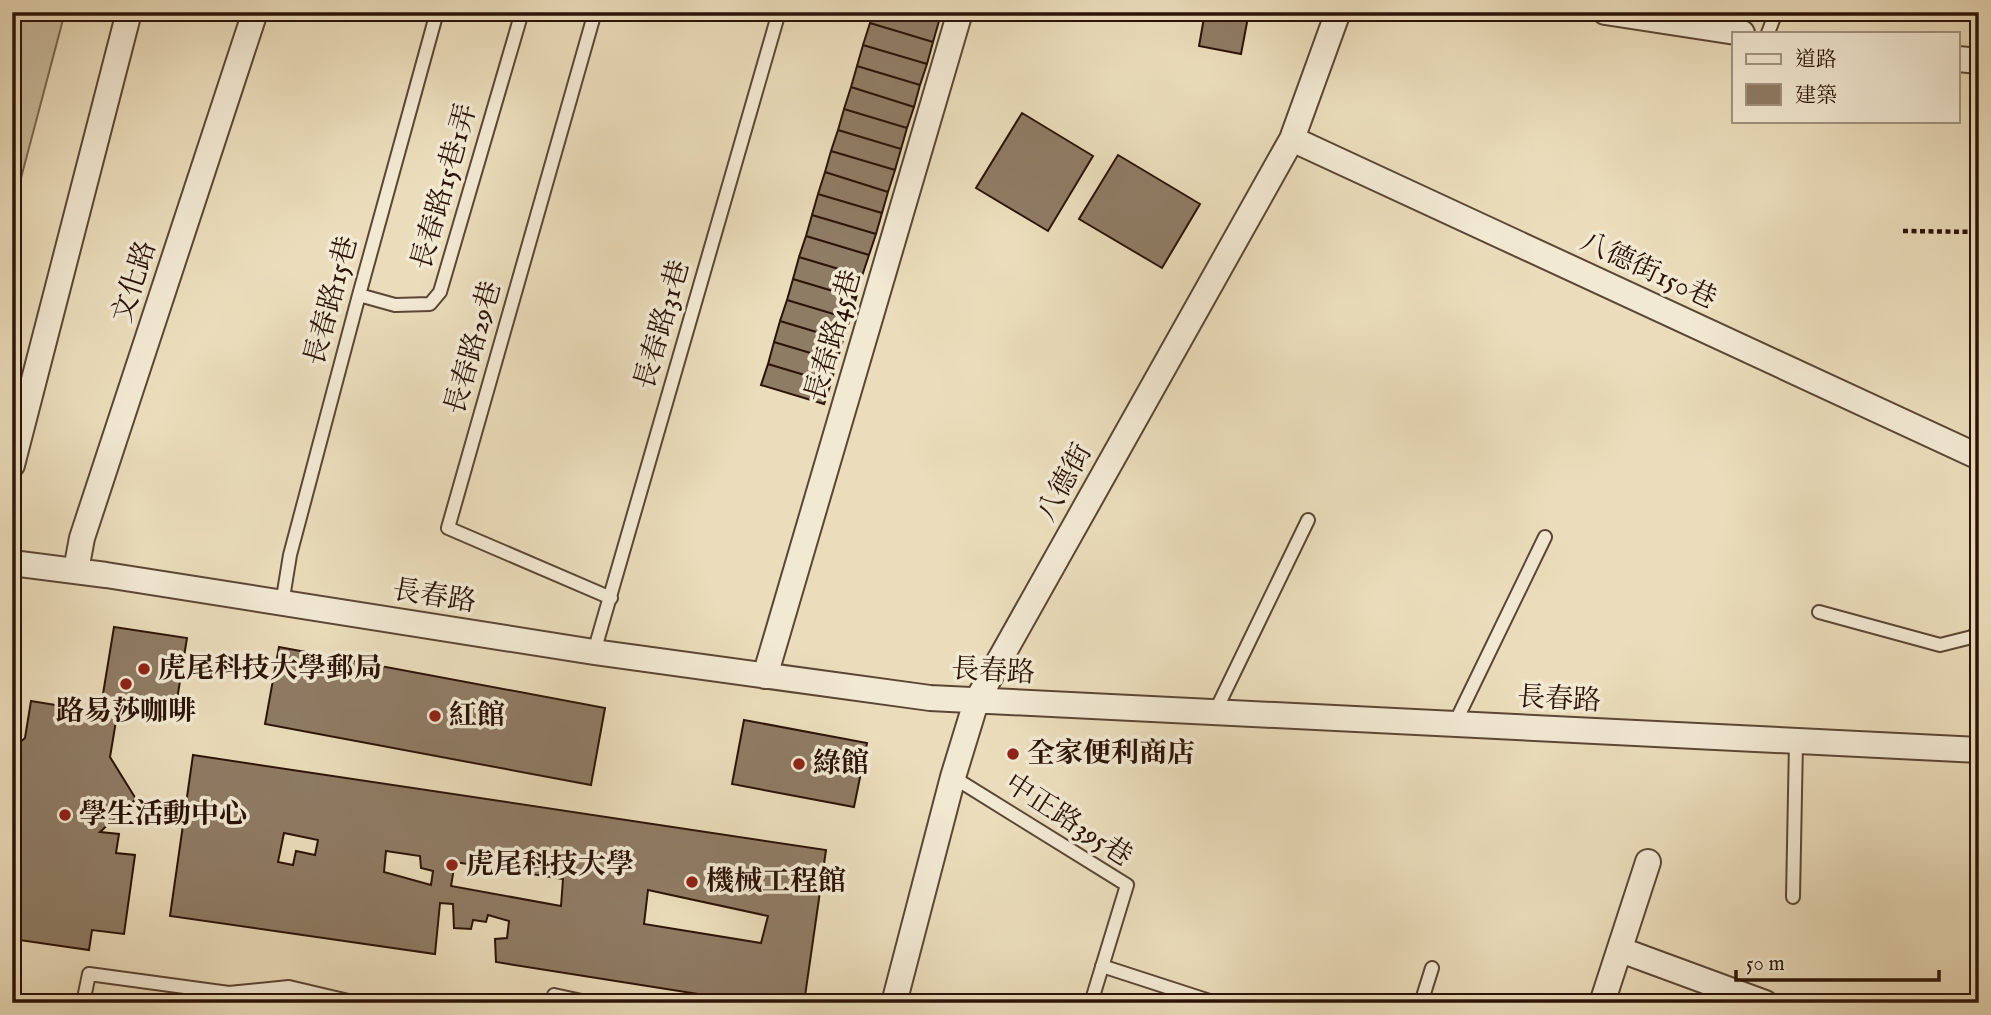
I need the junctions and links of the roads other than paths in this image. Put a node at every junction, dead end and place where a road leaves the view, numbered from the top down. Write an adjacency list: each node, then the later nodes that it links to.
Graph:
1 (128, 12): 16 (street)
2 (255, 12): 20 (street, 文化路)
3 (437, 12): 14 (lane, 長春路15巷)
4 (522, 12): 14 (lane, 長春路15巷1弄)
5 (595, 12): 21 (lane, 長春路29巷)
6 (779, 12): 21 (lane, 長春路31巷)
7 (961, 12): 26 (street, 長春路45巷)
8 (1338, 12): 13 (street, 八德街)
9 (1605, 12): 11 (street)
10 (1776, 12): 12 (lane)
11 (1735, 32)
12 (1768, 32)
13 (1292, 139): 15 (street, 八德街150巷); 27 (street, 八德街)
14 (359, 295): 22 (lane, 長春路15巷)
15 (1979, 457)
16 (12, 465)
17 (1308, 520): 28 (lane)
18 (1545, 537): 29 (lane)
19 (12, 563): 20 (street, 長春路)
20 (76, 570): 22 (street, 長春路)
21 (611, 598): 25 (lane, 長春路31巷)
22 (282, 604): 25 (street, 長春路)
23 (1819, 612): 24 (lane)
24 (1979, 629)
25 (594, 652): 26 (street, 長春路)
26 (765, 676): 27 (street, 長春路)
27 (976, 702): 28 (street, 長春路); 32 (street, 八德街)
28 (1214, 713): 29 (street, 長春路)
29 (1454, 725): 30 (street, 長春路)
30 (1796, 742): 31 (street, 長春路); 34 (lane)
31 (1979, 750)
32 (953, 777): 36 (lane, 中正路395巷); 44 (street, 八德街)
33 (1648, 862): 35 (street)
34 (1793, 897)
35 (1621, 950): 48 (street); 49 (street)
36 (1102, 966): 45 (lane, 中正路395巷); 46 (lane)
37 (1432, 968): 47 (lane)
38 (289, 987): 39 (lane); 40 (lane); 41 (lane)
39 (83, 1003)
40 (286, 1003)
41 (357, 1003)
42 (552, 1003): 43 (lane)
43 (591, 1003)
44 (894, 1003)
45 (1091, 1003)
46 (1216, 1003)
47 (1422, 1003)
48 (1602, 1003)
49 (1765, 1003)

